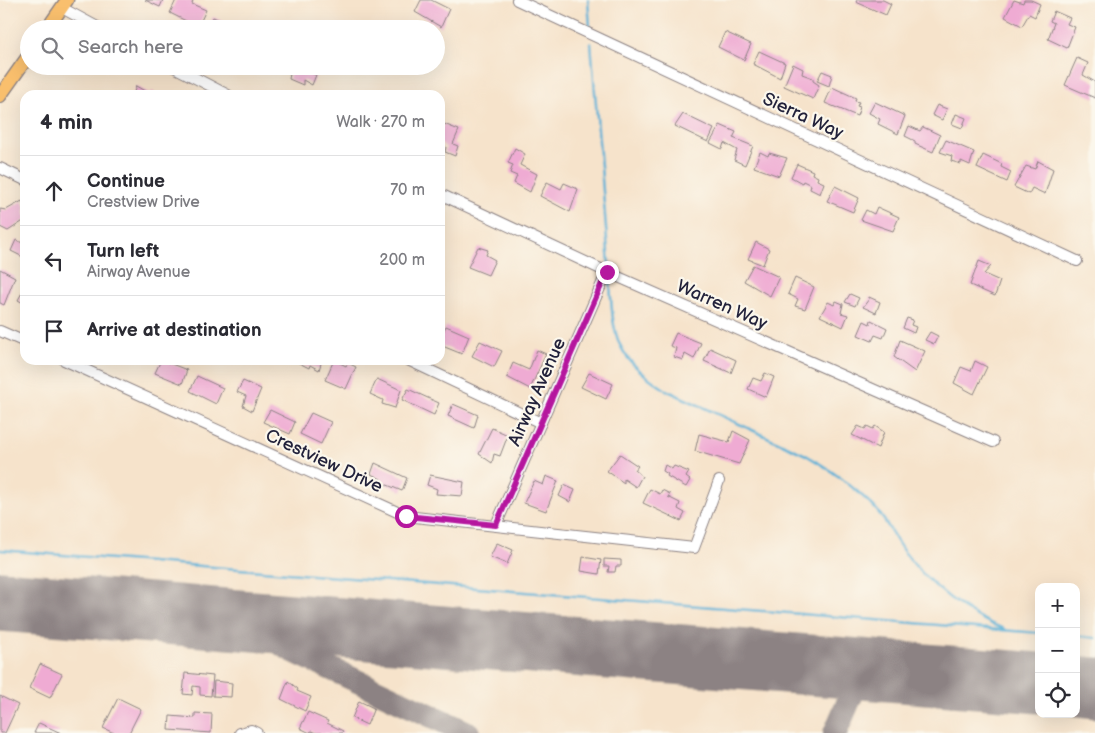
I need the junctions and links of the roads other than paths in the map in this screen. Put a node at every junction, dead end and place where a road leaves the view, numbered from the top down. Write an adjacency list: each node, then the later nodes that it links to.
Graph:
1 (517, 0): 12 (street, Sierra Way)
2 (64, 4): 3 (main road); 4 (street)
3 (53, 20)
4 (88, 20)
5 (20, 68): 8 (main road)
6 (189, 75): 7 (street)
7 (218, 90)
8 (0, 96)
9 (0, 168): 10 (street)
10 (20, 178)
11 (445, 196): 13 (street, Warren Way)
12 (1077, 261)
13 (607, 272): 18 (street, Airway Avenue); 19 (street, Warren Way)
14 (0, 331): 15 (street)
15 (20, 340)
16 (75, 365): 21 (street, Crestview Drive)
17 (419, 365): 18 (street)
18 (541, 423): 21 (street, Airway Avenue)
19 (993, 442)
20 (719, 480): 21 (street, Crestview Drive)
21 (496, 525)
22 (241, 732): 23 (street)
23 (257, 733)

